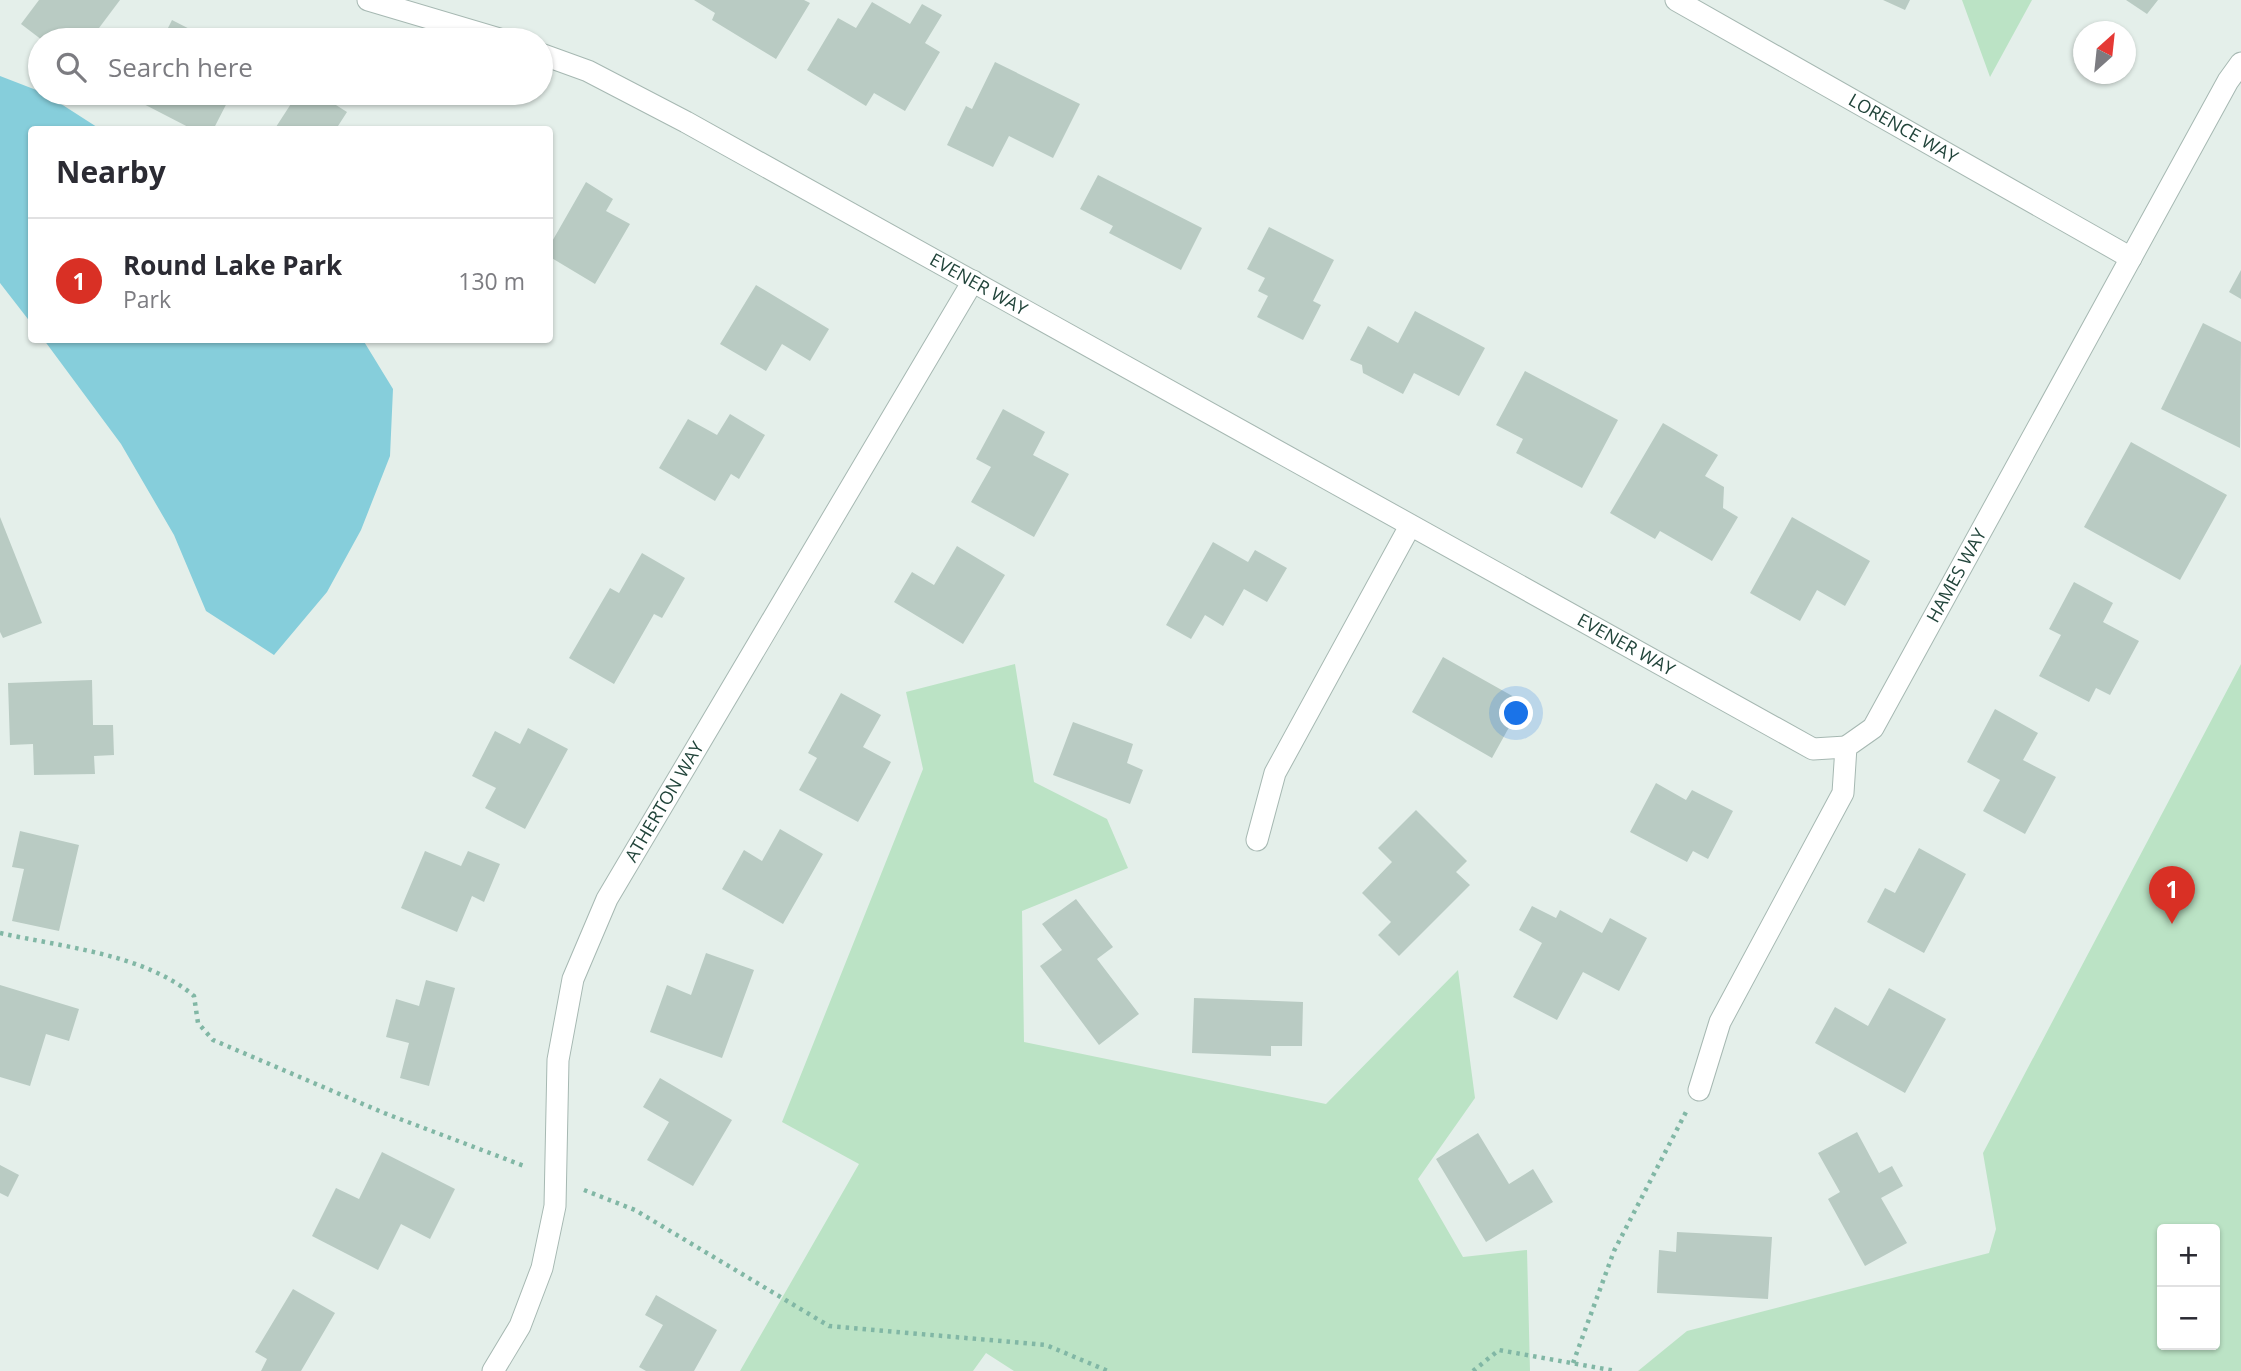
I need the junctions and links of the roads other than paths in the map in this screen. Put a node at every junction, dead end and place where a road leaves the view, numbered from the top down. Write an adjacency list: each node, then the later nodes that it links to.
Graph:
1 (368, 0): 3 (street)
2 (1679, 1): 6 (street, LORENCE WAY)
3 (462, 28)
4 (553, 58): 7 (street, EVENER WAY)
5 (2241, 63): 6 (street, HAMES WAY)
6 (2131, 258): 9 (street, HAMES WAY)
7 (972, 281): 8 (street, EVENER WAY); 12 (street, ATHERTON WAY)
8 (1410, 526): 9 (street, EVENER WAY); 10 (street)
9 (1846, 747): 11 (street)
10 (1257, 840)
11 (1699, 1090)
12 (493, 1371)

